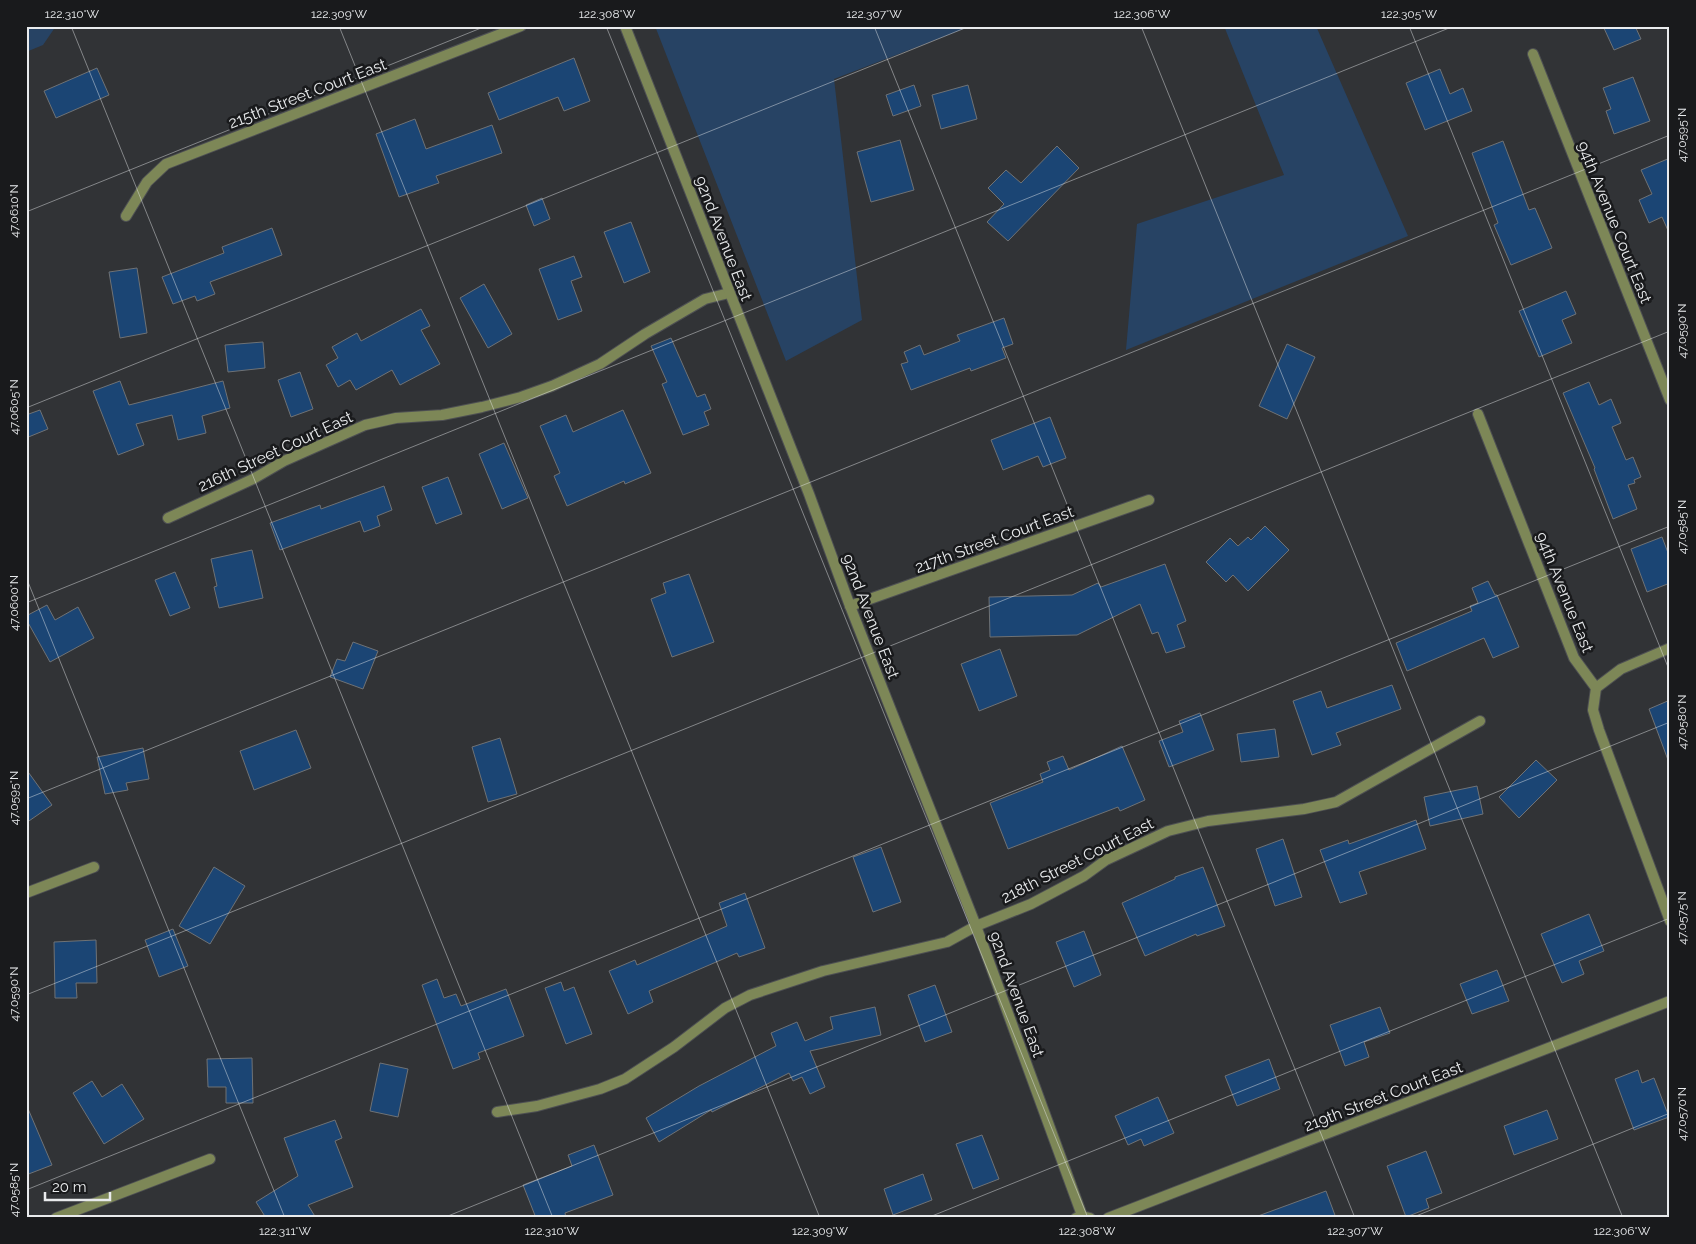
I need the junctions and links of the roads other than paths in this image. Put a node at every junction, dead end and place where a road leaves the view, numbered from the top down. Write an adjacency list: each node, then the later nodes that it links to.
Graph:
1 (521, 26): 4 (street, 215th Street Court East)
2 (625, 26): 5 (street, 92nd Avenue East)
3 (1533, 54): 6 (street, 94th Avenue Court East)
4 (126, 216)
5 (729, 293): 9 (street, 216th Street Court East); 10 (street, 92nd Avenue East)
6 (1670, 400)
7 (1478, 414): 12 (street, 94th Avenue East)
8 (1149, 500): 10 (street, 217th Street Court East)
9 (168, 518)
10 (850, 606): 17 (street, 92nd Avenue East)
11 (1670, 648): 12 (street)
12 (1596, 688): 16 (street)
13 (1480, 721): 17 (street, 218th Street Court East)
14 (94, 867): 15 (street)
15 (26, 893)
16 (1670, 921)
17 (976, 926): 19 (street, 218th Street Court East); 21 (street, 92nd Avenue East)
18 (1670, 1001): 23 (street, 219th Street Court East)
19 (497, 1112)
20 (210, 1159): 22 (street)
21 (1083, 1217)
22 (56, 1218)
23 (1108, 1218)

